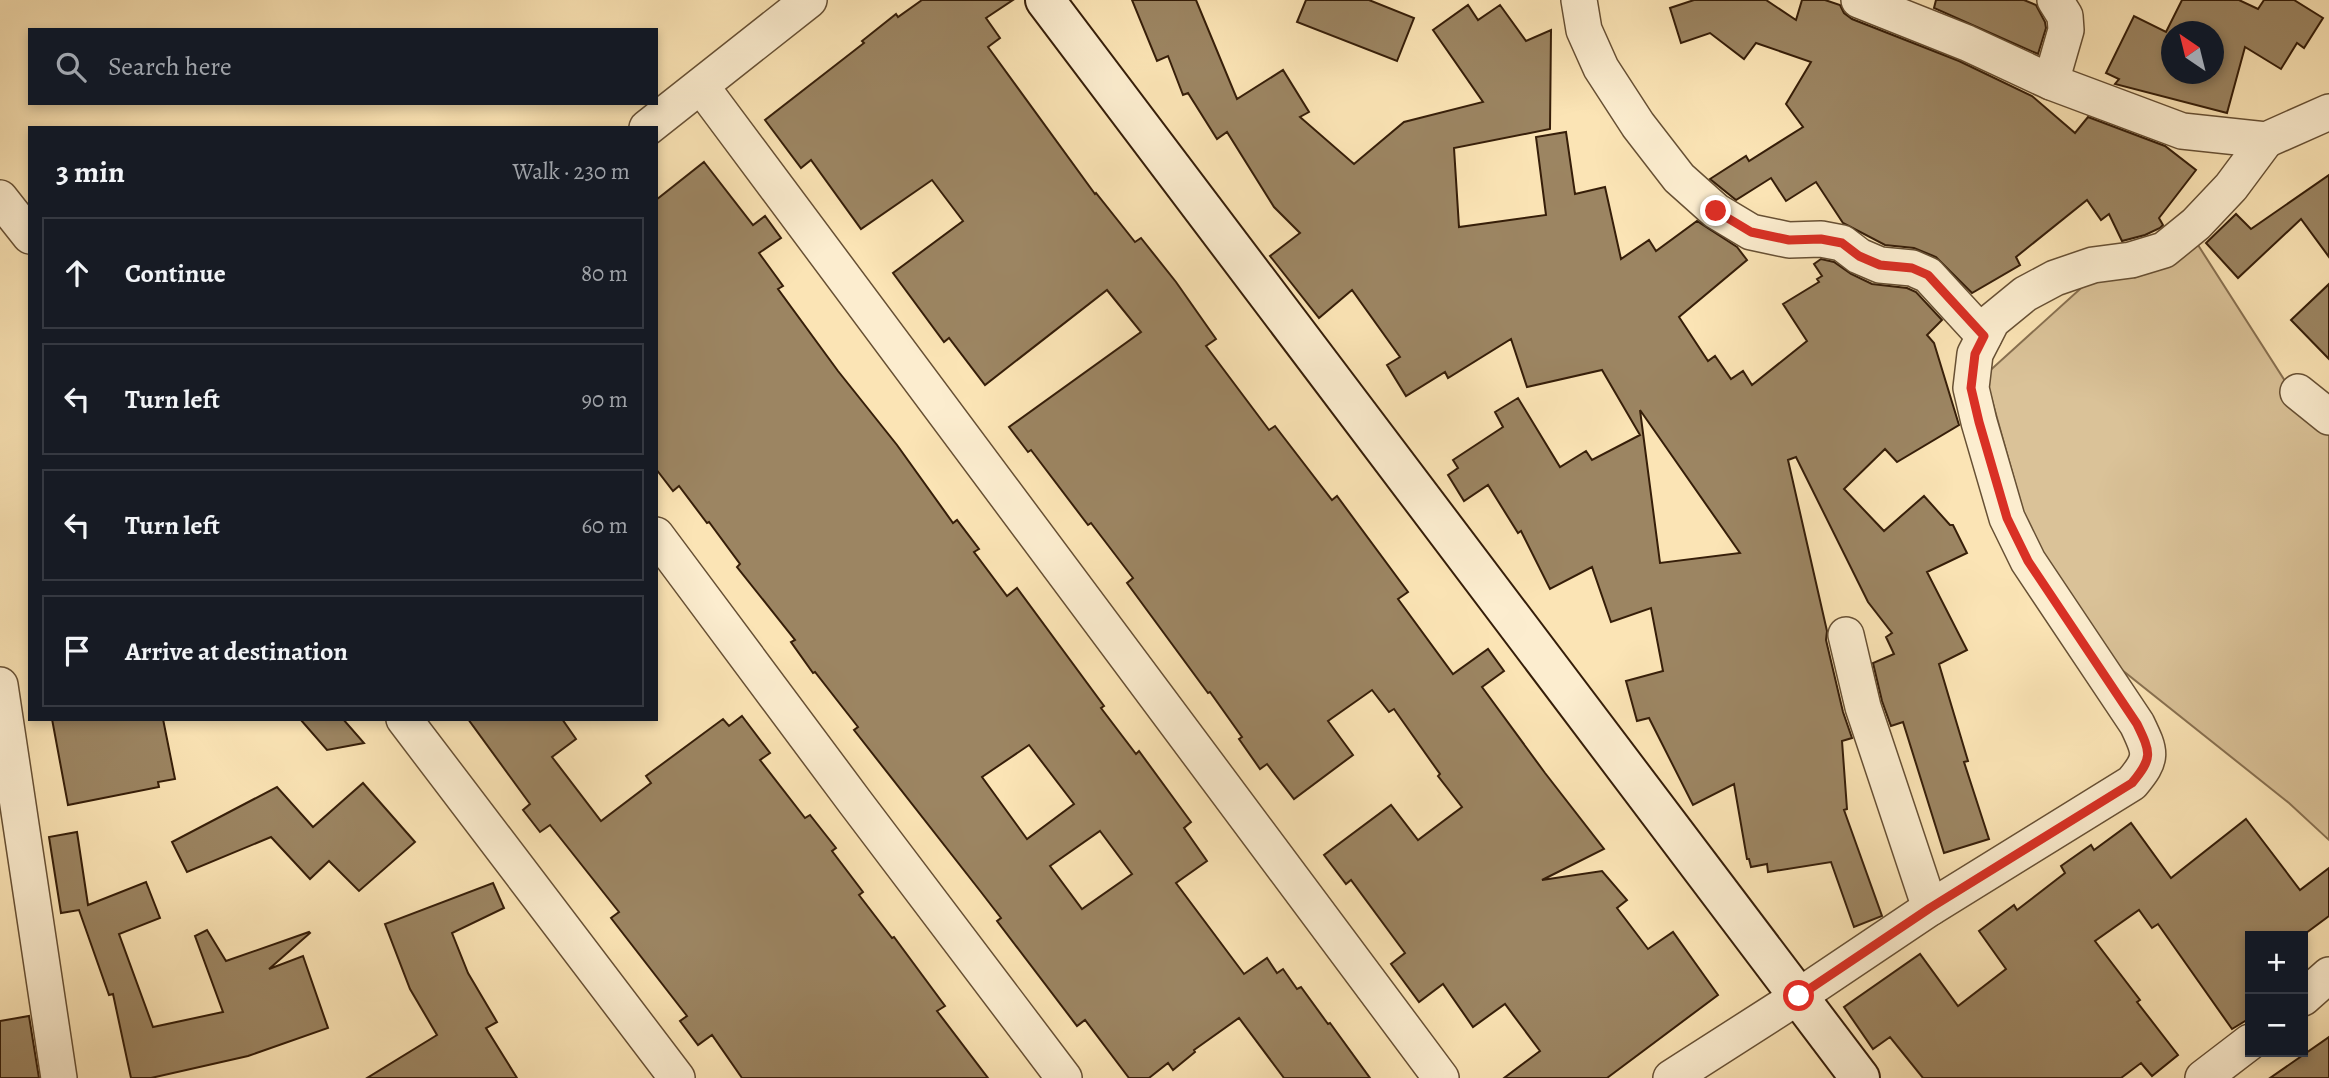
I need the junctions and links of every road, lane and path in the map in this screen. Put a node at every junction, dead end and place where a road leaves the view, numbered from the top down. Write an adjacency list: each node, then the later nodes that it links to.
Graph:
1 (809, 0): 7 (street)
2 (1045, 0): 23 (street)
3 (1579, 0): 13 (street)
4 (1859, 0): 6 (street)
5 (2055, 0): 6 (street)
6 (2051, 82): 10 (street)
7 (701, 86): 9 (street); 28 (street)
8 (2329, 112): 10 (street)
9 (650, 126)
10 (2266, 140): 13 (street)
11 (0, 198): 12 (street)
12 (28, 233)
13 (1984, 336): 20 (street)
14 (2298, 392): 15 (street)
15 (2329, 417)
16 (658, 538): 27 (street)
17 (1846, 635): 20 (street)
18 (0, 685): 25 (street)
19 (406, 721): 26 (street)
20 (1930, 908): 23 (street)
21 (2329, 975): 22 (street)
22 (2308, 994)
23 (1799, 996): 29 (street); 30 (street)
24 (2245, 1046): 31 (street)
25 (59, 1078)
26 (677, 1078)
27 (1064, 1078)
28 (1441, 1078)
29 (1671, 1078)
30 (1860, 1078)
31 (2203, 1078)

